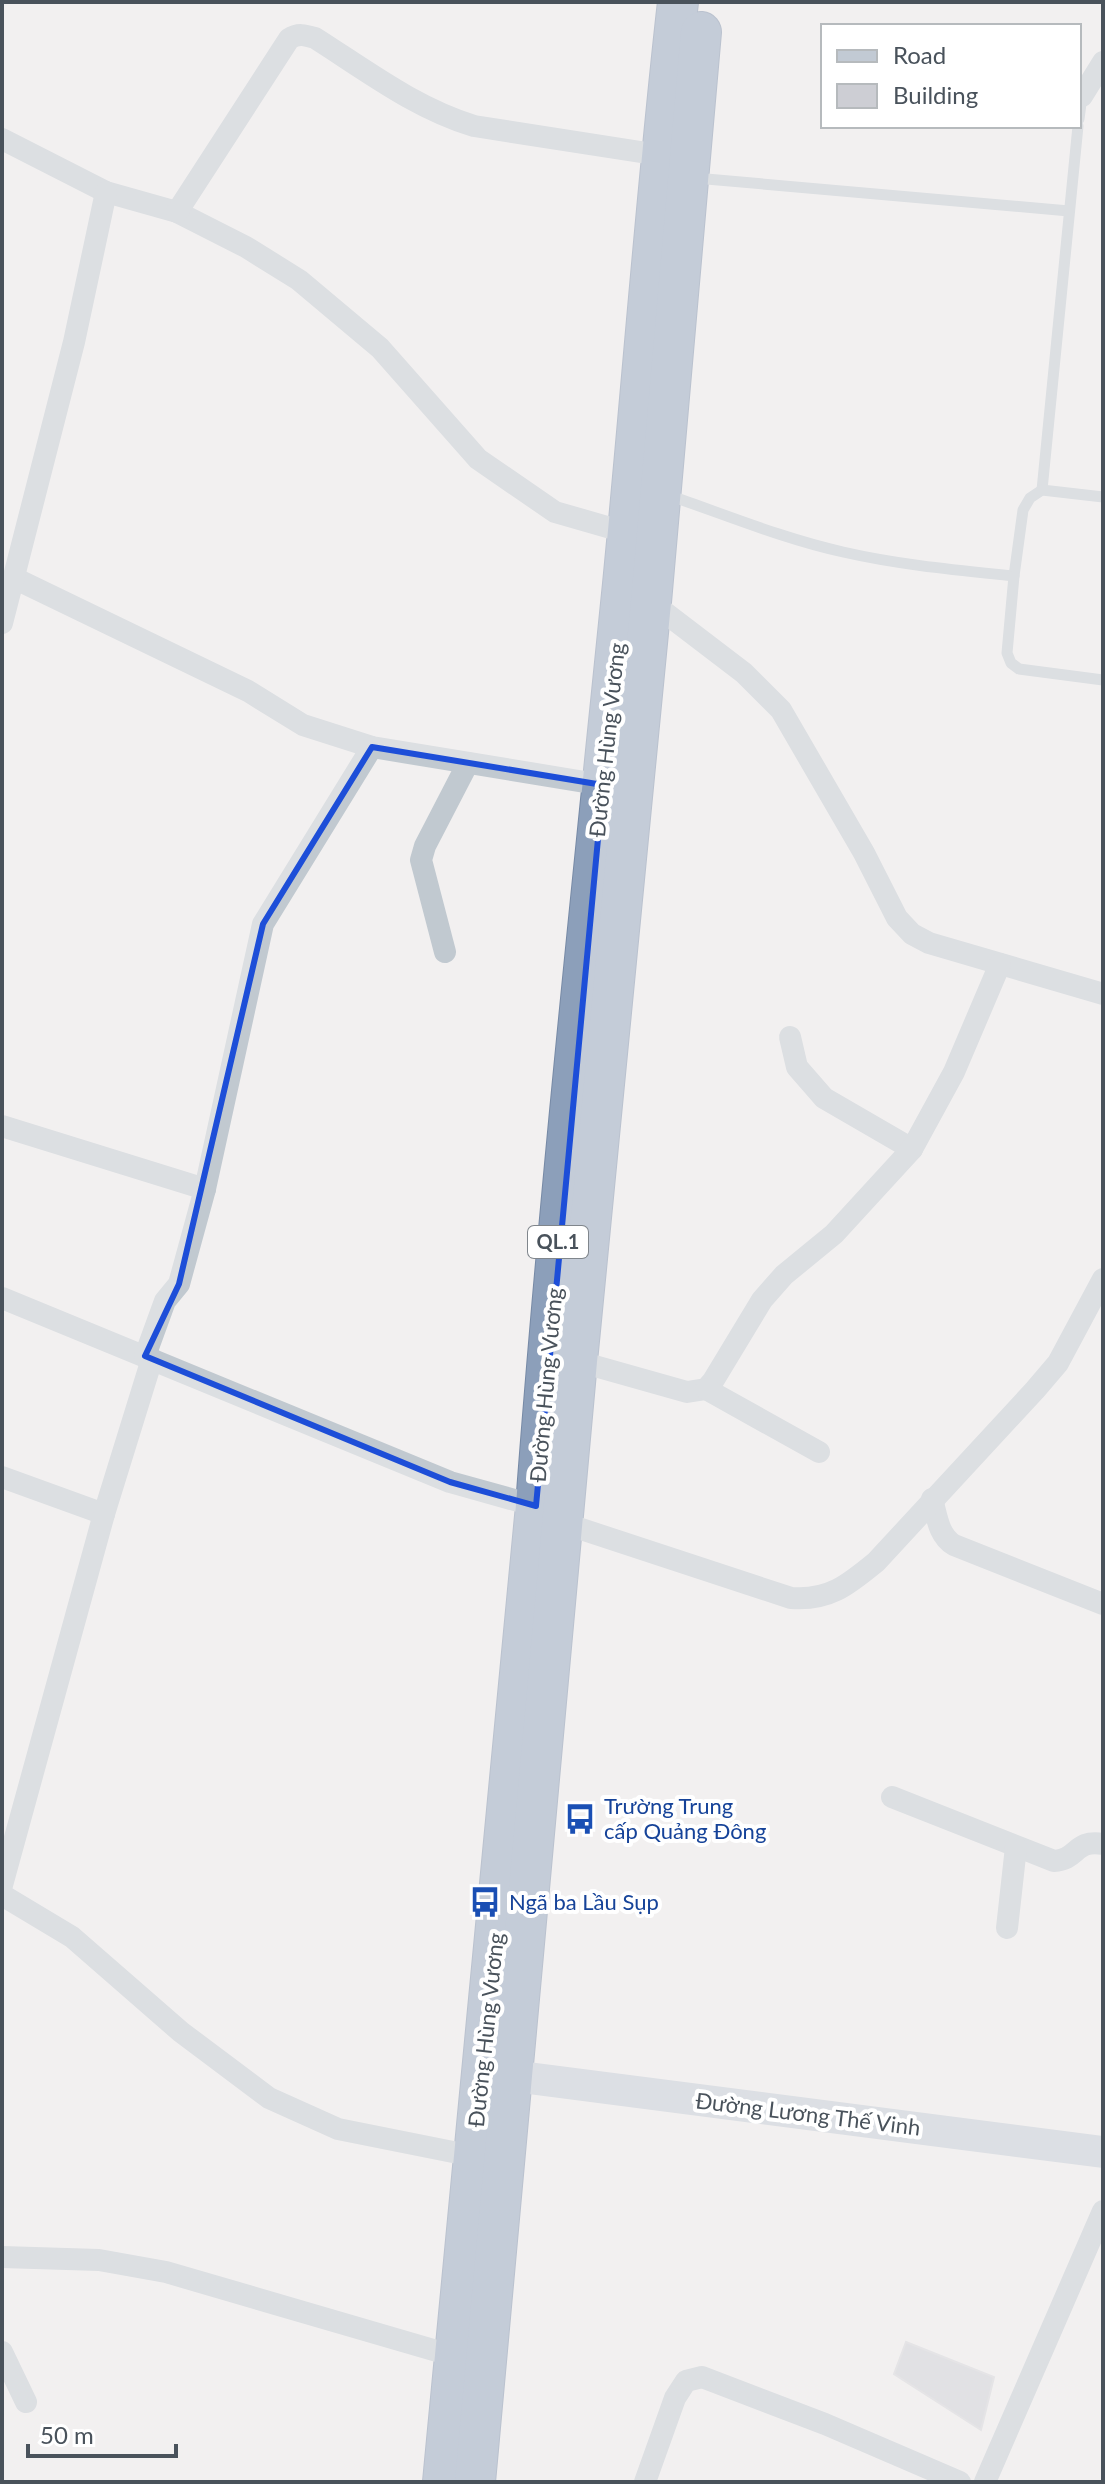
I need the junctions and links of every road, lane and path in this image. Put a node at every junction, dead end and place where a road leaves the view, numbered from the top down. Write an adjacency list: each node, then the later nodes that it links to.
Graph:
1 (678, 2): 8 (highway, Đường Hùng Vương / QL.1)
2 (704, 2): 8 (highway, Đường Hùng Vương / QL.1)
3 (1103, 62): 4 (street)
4 (1082, 96): 5 (lane)
5 (1081, 104)
6 (1078, 128): 10 (lane)
7 (2, 139): 9 (street)
8 (674, 166): 10 (lane); 11 (street); 13 (highway, Đường Hùng Vương / QL.1); 15 (highway, Đường Hùng Vương / QL.1)
9 (106, 192): 11 (street); 17 (street)
10 (1069, 211): 12 (lane)
11 (177, 212): 15 (street)
12 (1042, 490): 14 (lane); 16 (lane)
13 (660, 492): 16 (lane); 18 (highway, Đường Hùng Vương / QL.1)
14 (1103, 497)
15 (628, 533): 23 (highway, Đường Hùng Vương / QL.1)
16 (1014, 576): 20 (lane)
17 (14, 578): 19 (street); 21 (street)
18 (651, 602): 25 (street); 34 (highway, Đường Hùng Vương / QL.1)
19 (2, 623)
20 (1103, 680)
21 (372, 747): 22 (street); 30 (street)
22 (468, 763): 23 (street); 24 (street)
23 (603, 785): 40 (highway, Đường Hùng Vương / QL.1)
24 (445, 952)
25 (1000, 964): 26 (street); 29 (street)
26 (1103, 994)
27 (790, 1037): 29 (street)
28 (2, 1126): 30 (street)
29 (912, 1149): 35 (street)
30 (205, 1189): 33 (street)
31 (1103, 1279): 38 (street)
32 (2, 1298): 33 (street)
33 (148, 1358): 39 (street); 40 (street)
34 (577, 1361): 35 (street); 40 (highway, Đường Hùng Vương / QL.1)
35 (706, 1389): 36 (street)
36 (819, 1452)
37 (2, 1477): 39 (street)
38 (932, 1499): 40 (street); 41 (street)
39 (104, 1514): 45 (street)
40 (549, 1514): 48 (highway, Đường Hùng Vương / QL.1); 50 (highway, Đường Hùng Vương / QL.1)
41 (1103, 1604)
42 (892, 1797): 44 (street)
43 (1103, 1844): 44 (street)
44 (1016, 1847): 47 (street)
45 (2, 1885)
46 (2, 1895): 50 (street)
47 (1007, 1928)
48 (513, 2076): 49 (street, Đường Lương Thế Vinh); 57 (highway, Đường Hùng Vương / QL.1)
49 (1103, 2152)
50 (473, 2156): 54 (highway, Đường Hùng Vương / QL.1)
51 (1103, 2211): 60 (street)
52 (2, 2257): 54 (street)
53 (2, 2352): 55 (street)
54 (454, 2356): 56 (highway, Đường Hùng Vương / QL.1)
55 (26, 2402)
56 (443, 2482)
57 (475, 2482)
58 (645, 2482): 59 (street)
59 (960, 2482)
60 (985, 2482)

